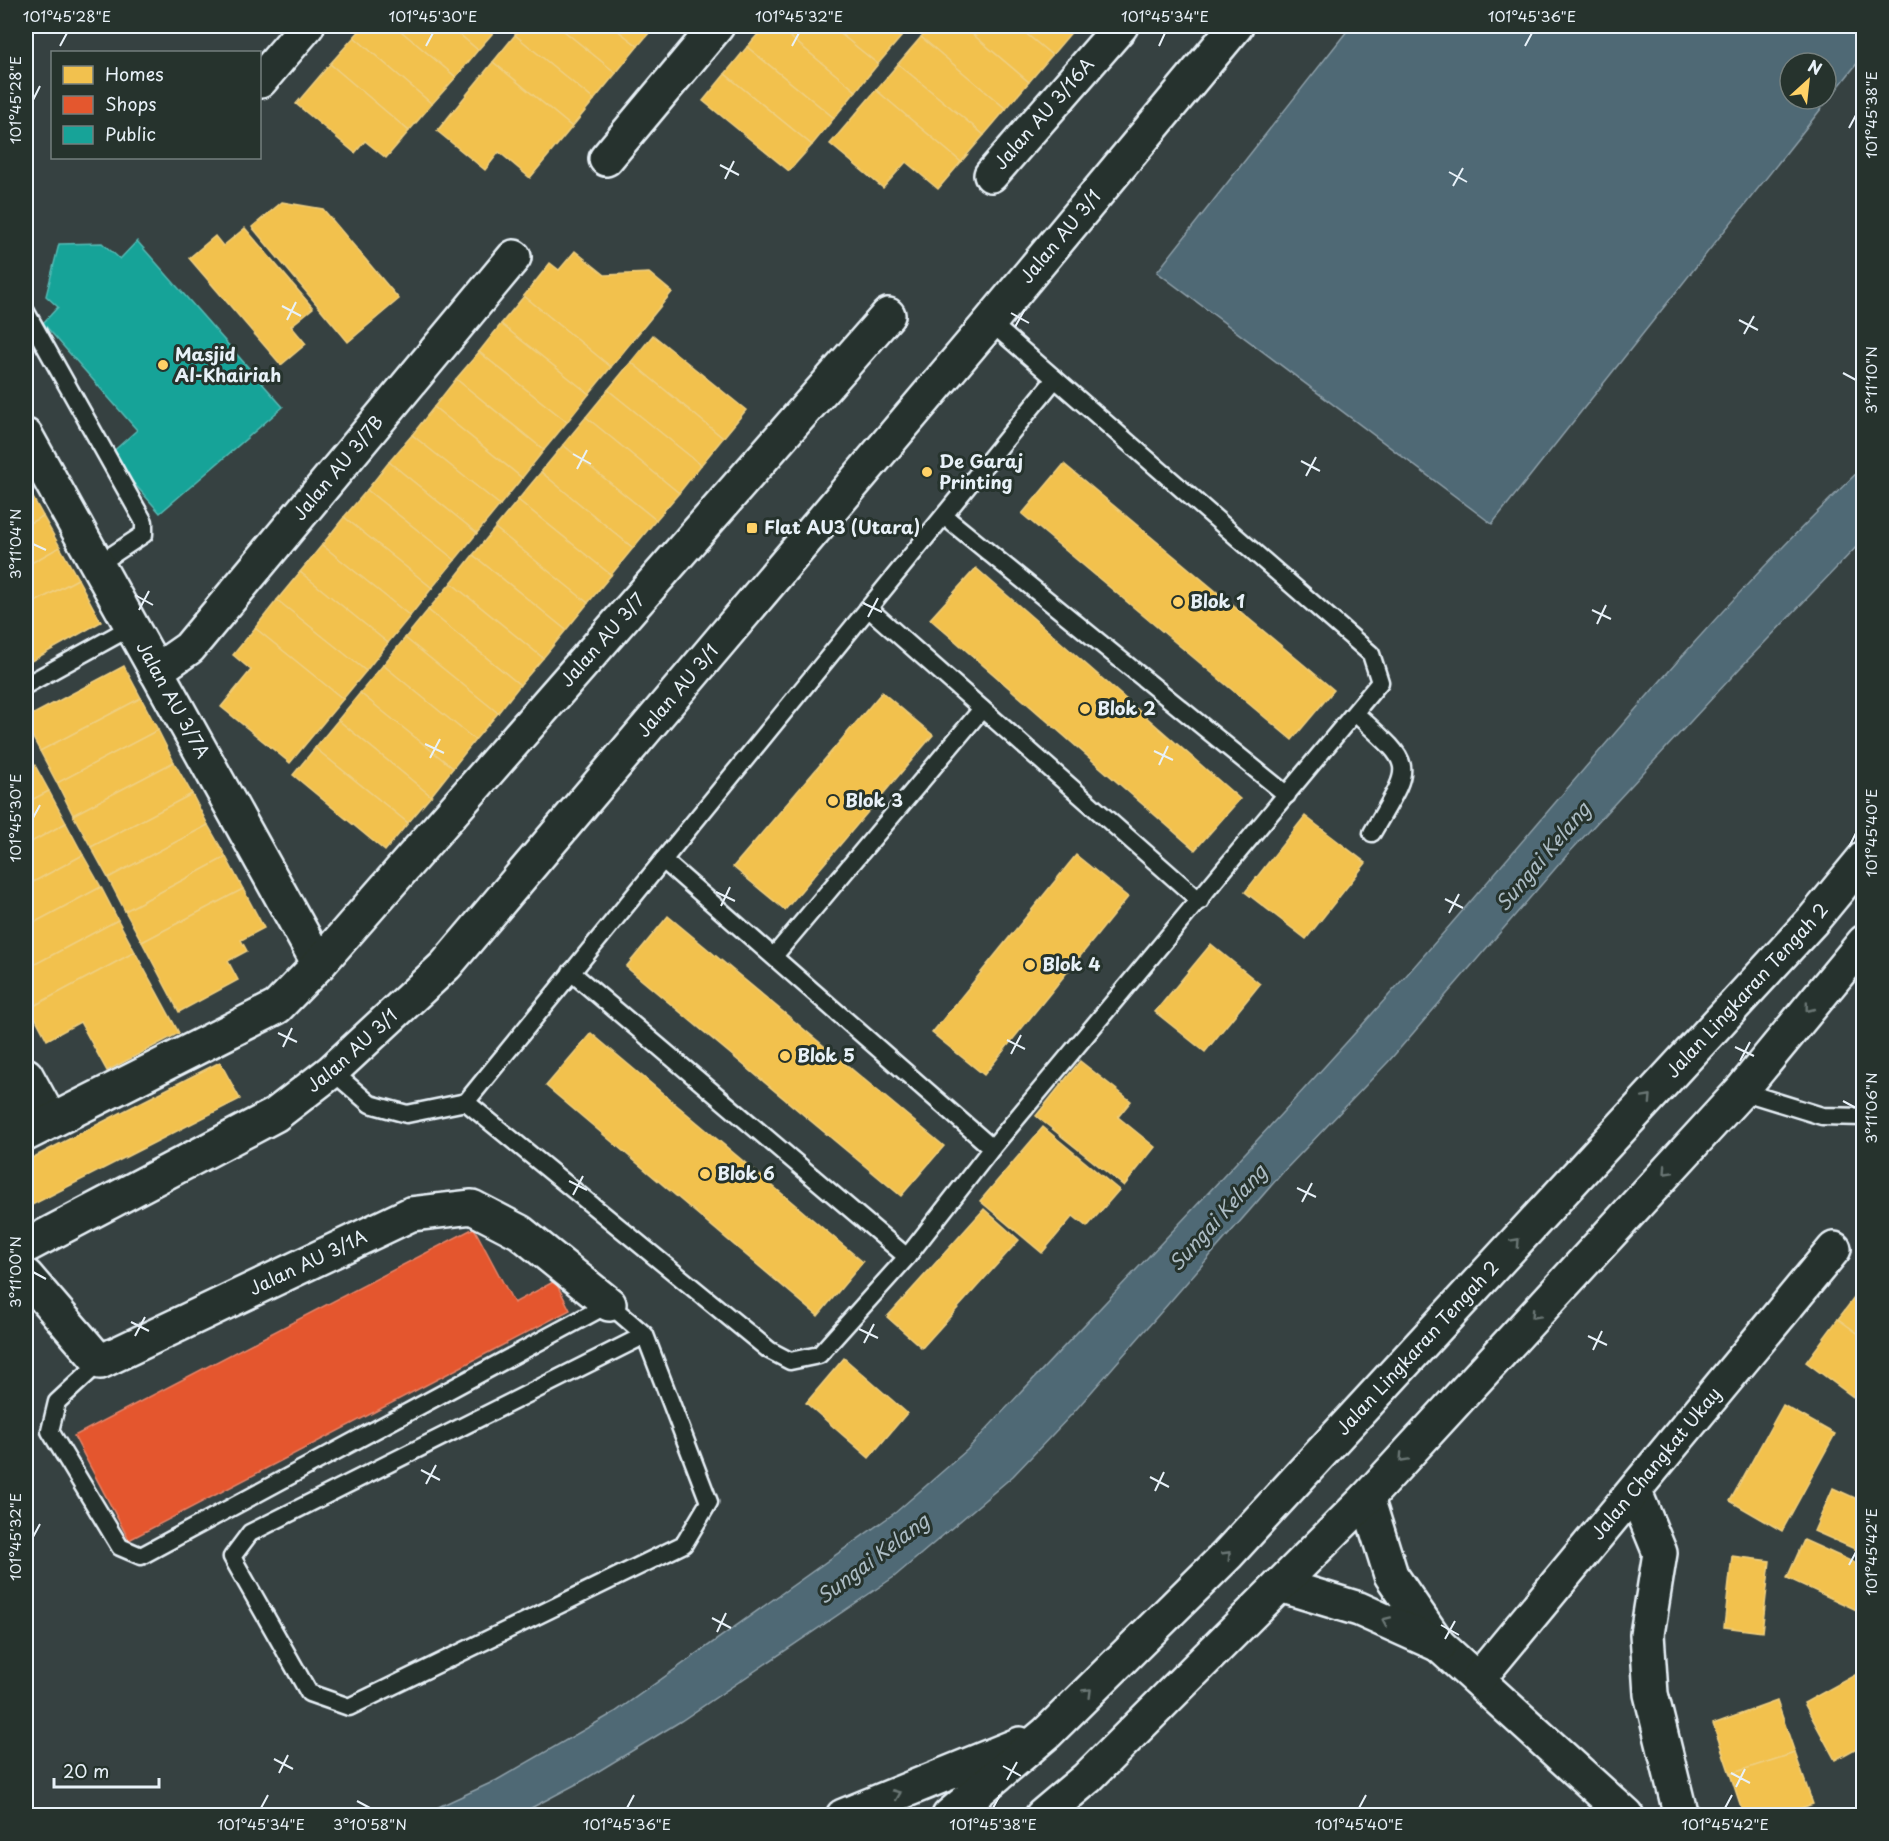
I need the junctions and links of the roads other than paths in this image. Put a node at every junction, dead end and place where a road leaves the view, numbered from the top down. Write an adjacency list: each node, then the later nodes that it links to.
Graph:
1 (308, 26): 5 (main road)
2 (717, 26): 6 (main road)
3 (1122, 26): 7 (main road, Jalan AU 3/16A)
4 (1236, 26): 11 (main road, Jalan AU 3/1)
5 (261, 80)
6 (606, 159)
7 (991, 175)
8 (514, 257): 18 (main road, Jalan AU 3/7B)
9 (26, 312): 15 (lane)
10 (888, 315): 29 (main road, Jalan AU 3/7)
11 (990, 322): 12 (lane); 31 (main road, Jalan AU 3/1)
12 (1054, 379): 14 (lane); 21 (lane)
13 (26, 436): 15 (main road, Jalan AU 3/7A)
14 (944, 516): 16 (lane); 22 (lane)
15 (97, 565): 17 (main road, Jalan AU 3/7A)
16 (868, 608): 20 (lane); 25 (lane)
17 (131, 627): 18 (main road, Jalan AU 3/7A); 19 (lane)
18 (156, 671): 29 (main road, Jalan AU 3/7A)
19 (26, 685)
20 (982, 709): 26 (lane); 28 (lane)
21 (1355, 713): 22 (lane); 23 (lane)
22 (1287, 795): 26 (lane)
23 (1372, 834)
24 (1863, 858): 50 (main road, Jalan Lingkaran Tengah 2, one-way to 24)
25 (663, 860): 28 (lane); 30 (lane)
26 (1200, 901): 37 (lane)
27 (1863, 942): 33 (main road, one-way to 33)
28 (774, 956): 37 (lane)
29 (319, 964): 36 (main road, Jalan AU 3/7)
30 (572, 972): 34 (lane); 40 (lane)
31 (333, 1071): 34 (lane); 38 (main road, Jalan AU 3/1)
32 (26, 1075): 36 (main road)
33 (1741, 1091): 35 (lane); 46 (main road, one-way to 46)
34 (466, 1102): 40 (lane)
35 (1863, 1117)
36 (38, 1127)
37 (992, 1148): 40 (lane)
38 (26, 1246)
39 (1834, 1249): 45 (main road, Jalan Changkat Ukay)
40 (907, 1257)
41 (26, 1276): 44 (main road)
42 (609, 1304): 43 (lane); 44 (main road, Jalan AU 3/1A); 44 (lane)
43 (645, 1335): 43 (lane)
44 (100, 1362)
45 (1635, 1492): 49 (main road, Jalan Changkat Ukay); 55 (main road)
46 (1367, 1498): 47 (main road); 48 (main road)
47 (1280, 1585): 48 (main road, one-way to 47); 53 (main road)
48 (1439, 1645): 49 (main road)
49 (1479, 1678): 54 (main road)
50 (1047, 1733): 51 (main road, one-way to 50); 52 (main road, Jalan Lingkaran Tengah 2)
51 (843, 1815)
52 (949, 1815)
53 (1042, 1815)
54 (1627, 1815)
55 (1681, 1815)

